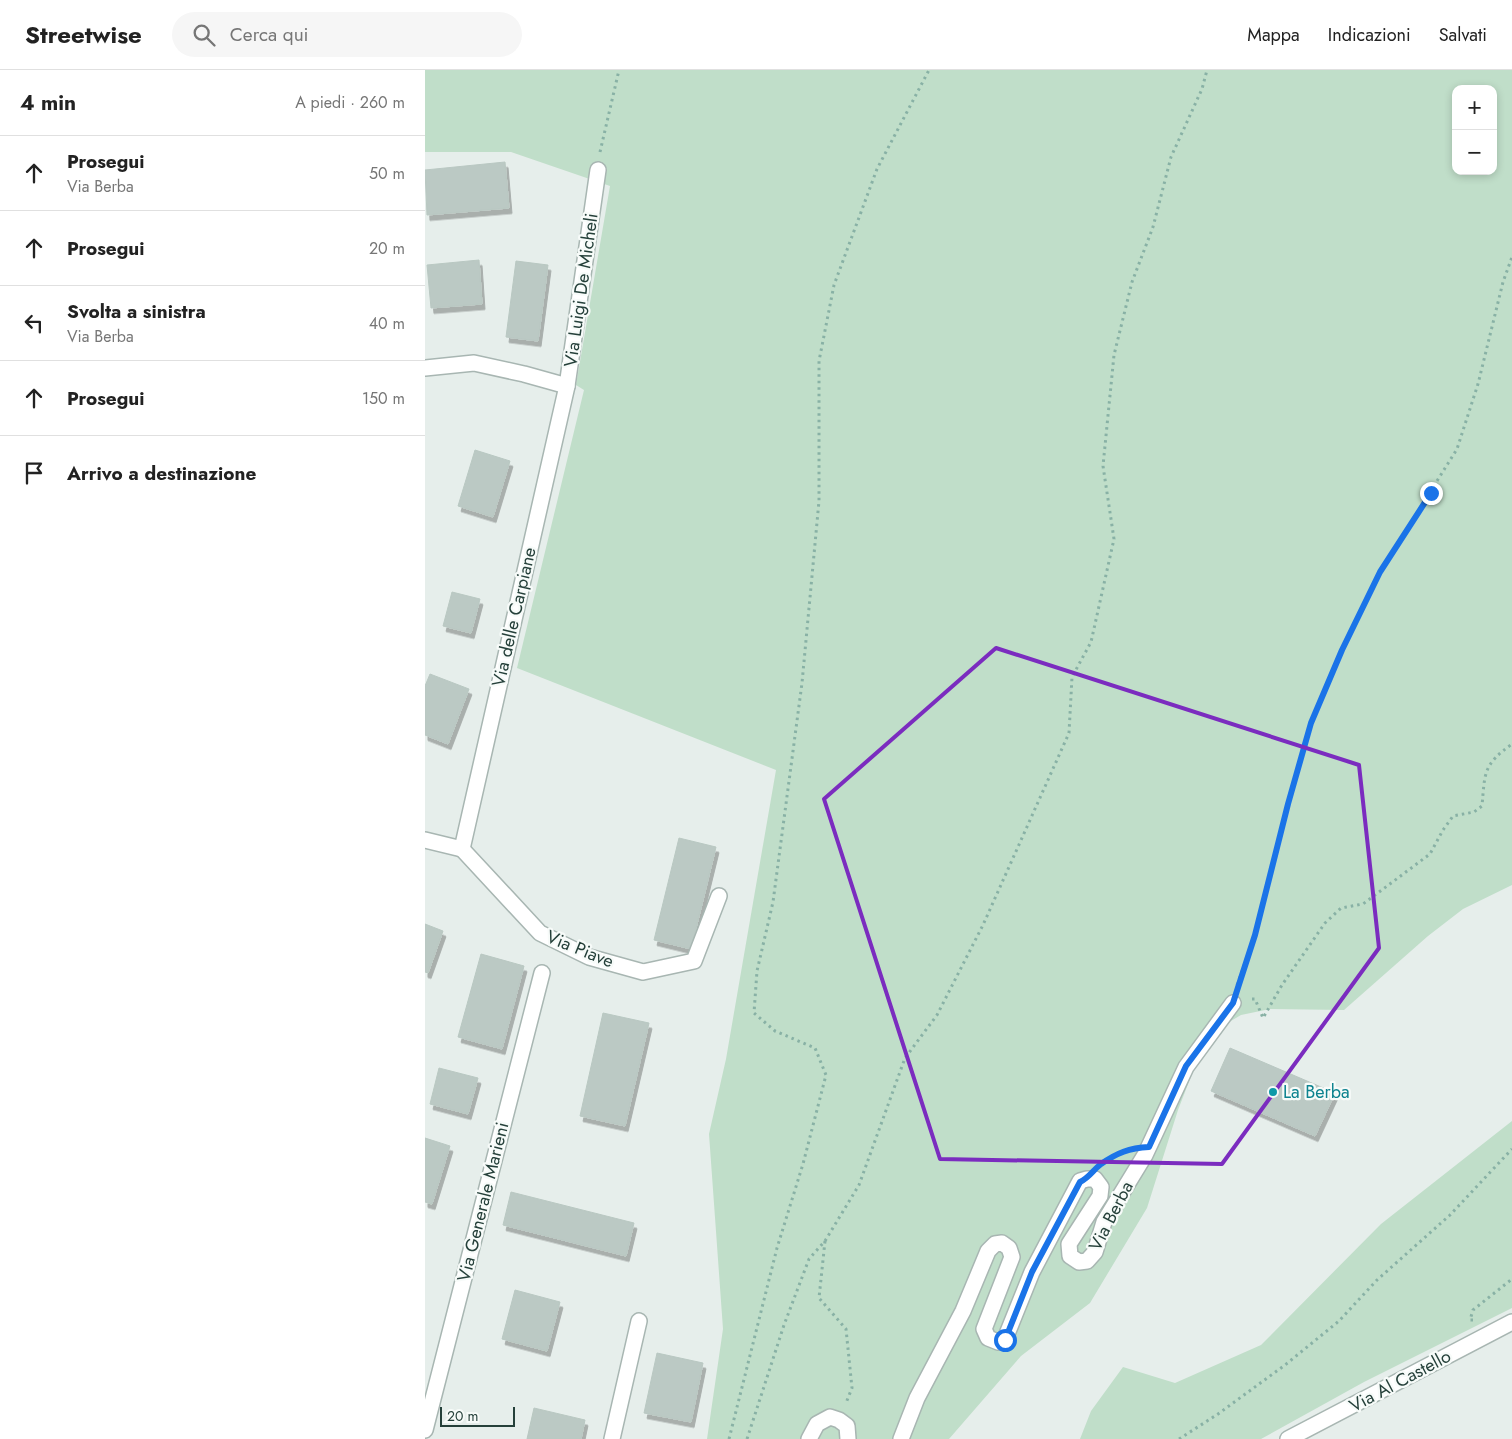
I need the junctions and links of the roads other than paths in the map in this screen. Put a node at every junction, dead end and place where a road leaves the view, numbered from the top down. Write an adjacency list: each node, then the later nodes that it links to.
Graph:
1 (597, 170): 3 (street, Via Luigi De Micheli)
2 (425, 368): 3 (street, Via Luigi De Micheli)
3 (567, 386): 5 (street, Via delle Carpiane)
4 (425, 840): 5 (street)
5 (462, 849): 6 (street, Via Piave)
6 (719, 896)
7 (542, 974): 11 (street, Via Generale Marieni)
8 (1233, 1003): 15 (street, Via Berba)
9 (639, 1321): 12 (street)
10 (1512, 1322): 16 (street, Via Al Castello)
11 (425, 1430)
12 (612, 1439)
13 (809, 1439): 14 (street)
14 (847, 1439)
15 (901, 1439)
16 (1288, 1439)

